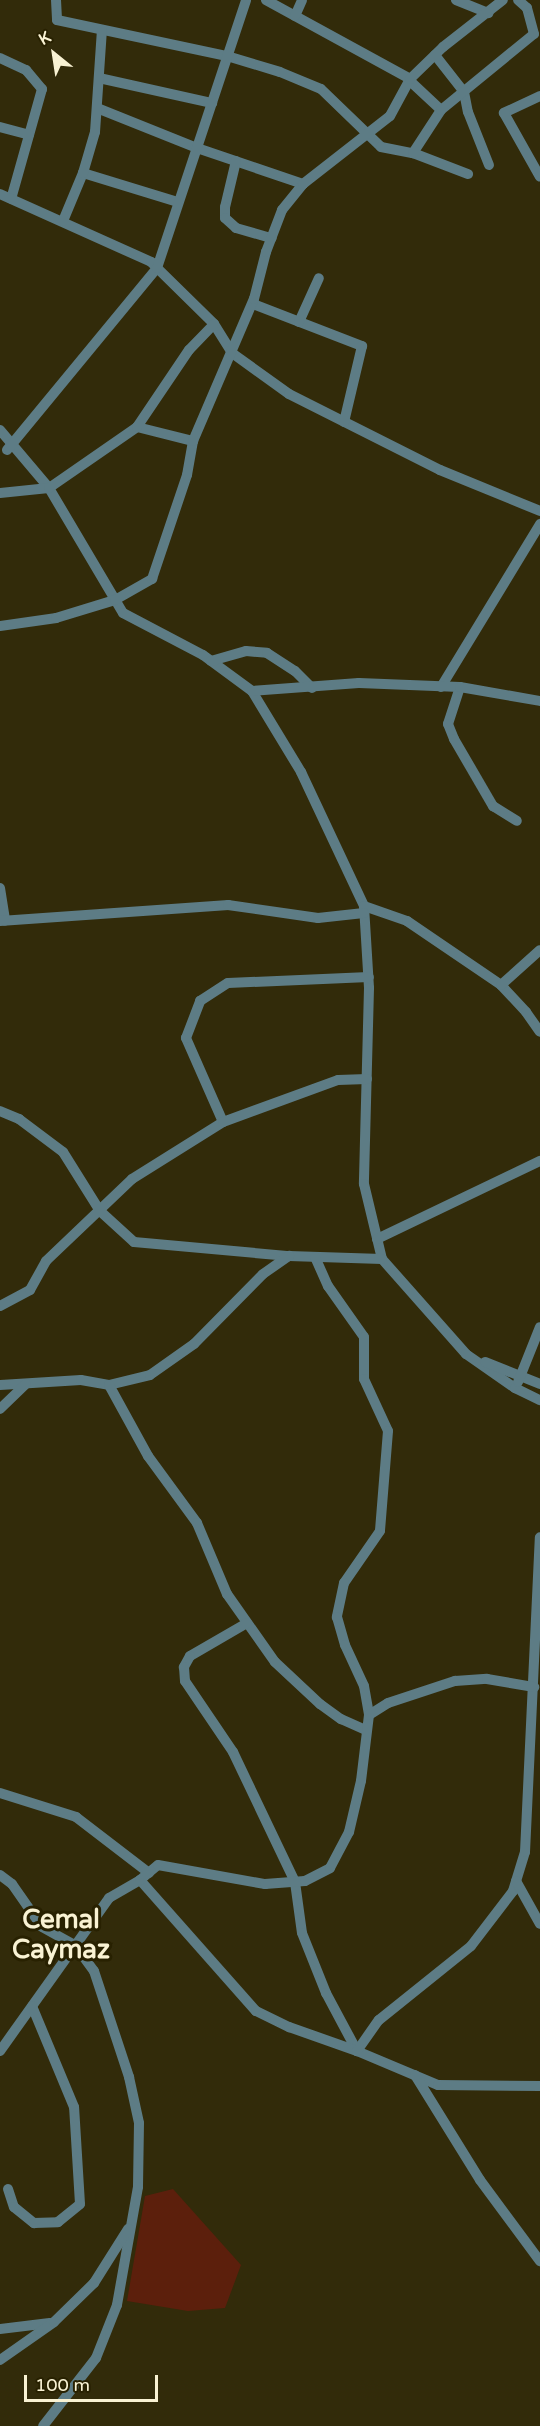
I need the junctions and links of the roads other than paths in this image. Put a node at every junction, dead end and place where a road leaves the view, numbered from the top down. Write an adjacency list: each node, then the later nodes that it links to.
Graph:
1 (56, 0): 11 (street)
2 (246, 0): 13 (street)
3 (267, 0): 9 (street)
4 (302, 0): 9 (street)
5 (456, 0): 8 (street)
6 (503, 0): 8 (street)
7 (518, 0): 10 (street)
8 (489, 13): 12 (street)
9 (295, 16): 16 (street)
10 (536, 16): 17 (street)
11 (102, 30): 13 (street); 15 (street)
12 (435, 55): 16 (street); 17 (street)
13 (227, 56): 19 (street); 24 (street)
14 (0, 58): 23 (street)
15 (99, 78): 19 (street); 20 (street)
16 (410, 80): 21 (street); 24 (street)
17 (464, 92): 21 (street); 28 (street)
18 (540, 96): 29 (street)
19 (212, 103): 25 (street)
20 (97, 108): 25 (street); 30 (street)
21 (441, 110): 26 (street)
22 (0, 127): 23 (street)
23 (29, 135): 34 (street)
24 (366, 135): 26 (street); 32 (street)
25 (197, 148): 27 (street); 35 (street)
26 (413, 153): 31 (street)
27 (236, 161): 32 (street); 37 (street)
28 (489, 165)
29 (538, 170)
30 (83, 173): 35 (street); 36 (street)
31 (468, 174)
32 (303, 184): 37 (street)
33 (0, 194): 34 (street)
34 (11, 199): 36 (street)
35 (178, 202): 38 (street)
36 (63, 221): 38 (street)
37 (272, 238): 40 (street)
38 (157, 268): 42 (street); 48 (street)
39 (319, 278): 41 (street)
40 (253, 304): 41 (street); 43 (street)
41 (299, 322): 44 (street)
42 (214, 324): 43 (street); 45 (street)
43 (232, 353): 44 (street); 47 (street)
44 (344, 422): 51 (street)
45 (137, 427): 47 (street); 49 (street)
46 (0, 430): 48 (street)
47 (193, 441): 53 (street)
48 (10, 447): 49 (street)
49 (50, 488): 50 (street); 53 (street)
50 (0, 493)
51 (540, 511)
52 (540, 524): 56 (street)
53 (115, 600): 54 (street); 55 (street)
54 (0, 626)
55 (212, 661): 58 (street); 59 (street)
56 (441, 687): 57 (street); 58 (street)
57 (460, 687): 60 (street); 61 (street)
58 (312, 688): 59 (street)
59 (252, 691): 63 (street)
60 (540, 701)
61 (517, 821)
62 (0, 888): 64 (street)
63 (364, 910): 64 (street); 66 (street); 67 (street)
64 (2, 919)
65 (540, 950): 67 (street)
66 (369, 977): 69 (street); 71 (street)
67 (501, 985): 68 (street)
68 (540, 1032)
69 (367, 1079): 71 (street); 74 (street)
70 (0, 1110): 73 (street)
71 (223, 1122): 73 (street)
72 (540, 1161): 74 (street)
73 (100, 1211): 75 (street); 78 (street)
74 (377, 1239): 77 (street)
75 (289, 1256): 76 (street); 85 (street)
76 (315, 1257): 77 (street); 93 (street)
77 (382, 1259): 80 (street)
78 (0, 1304)
79 (540, 1327): 81 (street)
80 (466, 1354): 81 (street); 86 (street)
81 (519, 1376): 83 (street); 86 (street)
82 (26, 1384): 84 (street); 85 (street); 88 (street)
83 (540, 1384)
84 (0, 1385)
85 (109, 1385): 90 (street)
86 (515, 1388): 87 (street)
87 (540, 1400)
88 (0, 1409)
89 (540, 1537): 91 (street)
90 (247, 1623): 94 (street); 99 (street)
91 (537, 1669): 92 (street)
92 (534, 1687): 93 (street); 98 (street)
93 (369, 1715): 94 (street)
94 (366, 1730): 99 (street)
95 (0, 1793): 97 (street)
96 (0, 1875): 101 (street)
97 (144, 1876): 99 (street); 101 (street); 104 (street)
98 (516, 1881): 100 (street); 104 (street)
99 (295, 1882): 104 (street)
100 (540, 1924)
101 (75, 1945): 102 (street); 108 (street)
102 (32, 2007): 103 (street); 107 (street)
103 (0, 2051)
104 (357, 2051): 105 (street)
105 (415, 2075): 106 (street); 109 (street)
106 (540, 2086)
107 (8, 2188)
108 (131, 2223): 110 (street); 113 (street)
109 (540, 2261)
110 (54, 2322): 111 (street); 112 (street)
111 (0, 2329)
112 (0, 2360)
113 (43, 2426)

